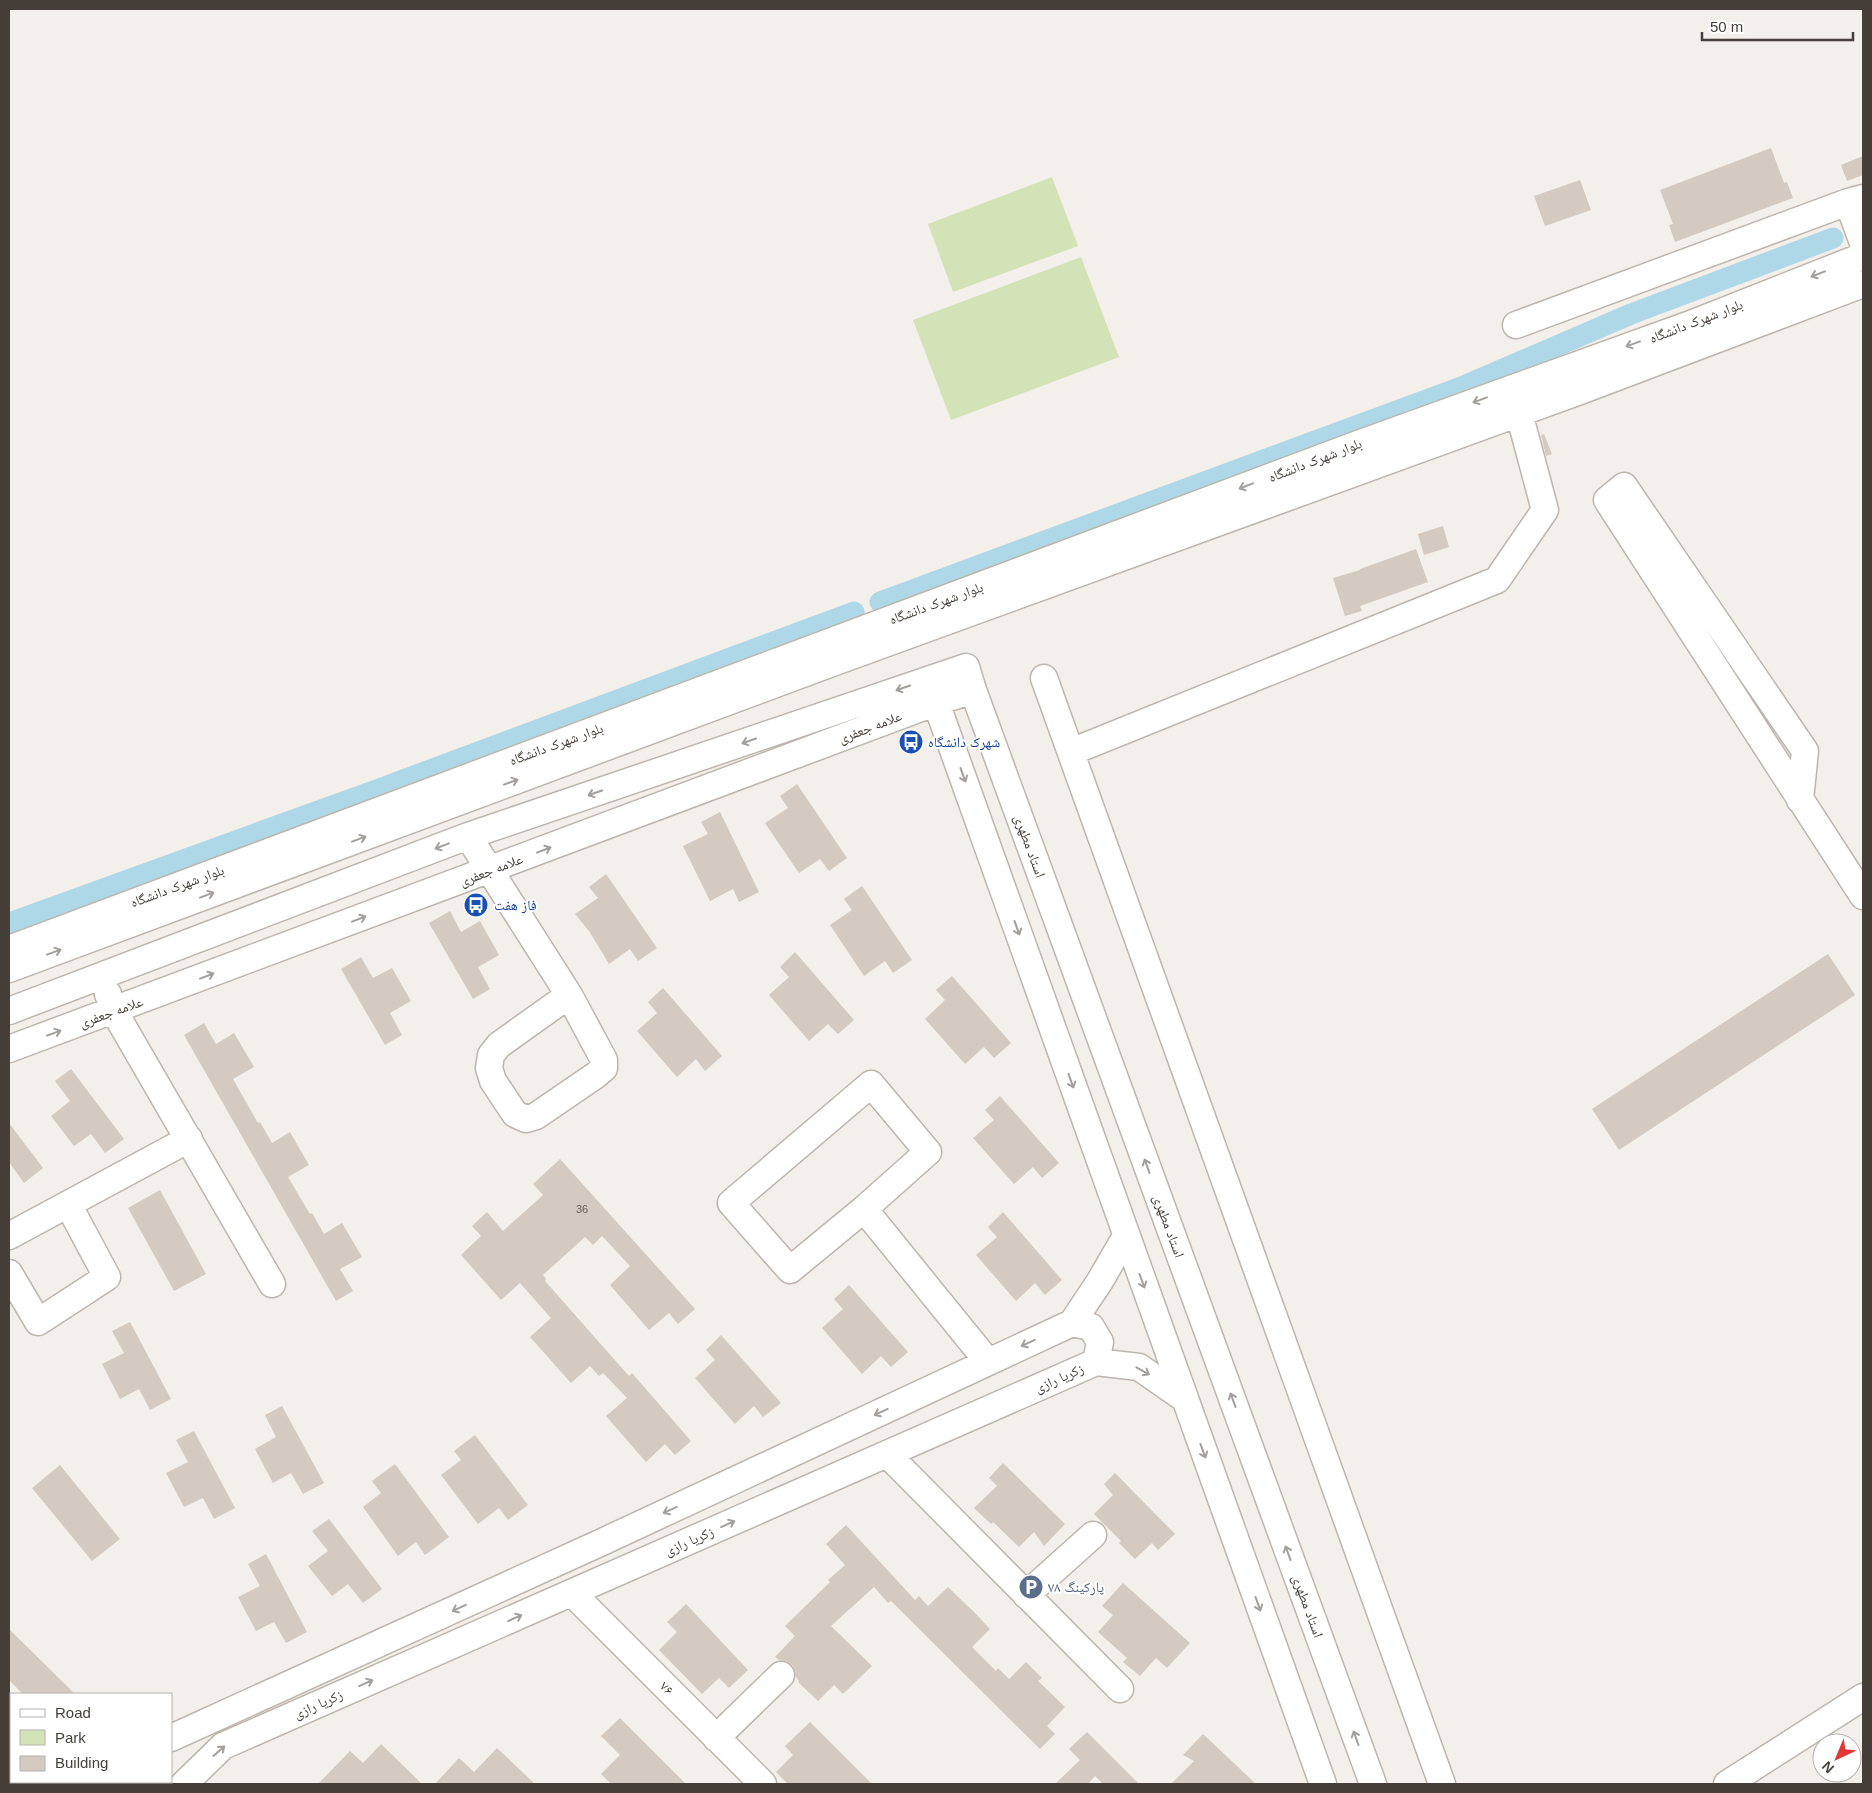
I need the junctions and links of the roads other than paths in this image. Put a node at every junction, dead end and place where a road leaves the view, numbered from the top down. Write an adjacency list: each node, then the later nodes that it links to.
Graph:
1 (1856, 200): 2 (street); 5 (street)
2 (1863, 243)
3 (1863, 256): 15 (street, بلوار شهرک دانشگاه, one-way to 15)
4 (1863, 284): 6 (street, بلوار شهرک دانشگاه)
5 (1516, 325)
6 (1519, 413): 10 (street); 16 (street, بلوار شهرک دانشگاه, one-way to 6)
7 (1044, 678): 10 (street)
8 (969, 679): 9 (street, علامه جعفری); 49 (street, استاد مطهری, one-way to 8)
9 (932, 691): 12 (street, علامه جعفری, one-way to 12); 13 (street, علامه جعفری, one-way to 9); 26 (street, one-way to 26)
10 (1070, 752): 50 (street)
11 (1800, 800): 11 (street); 14 (street)
12 (468, 836): 13 (street); 17 (street, علامه جعفری, one-way to 17)
13 (490, 870): 18 (street); 20 (street, علامه جعفری, one-way to 13)
14 (1863, 896)
15 (9, 949)
16 (9, 969)
17 (100, 975): 19 (street, علامه جعفری); 20 (street)
18 (569, 996): 18 (street)
19 (9, 1011)
20 (114, 1011): 21 (street, علامه جعفری, one-way to 20); 22 (street)
21 (9, 1050)
22 (188, 1139): 23 (street); 28 (street)
23 (68, 1204): 25 (street); 27 (street)
24 (864, 1209): 24 (street); 30 (street)
25 (9, 1236)
26 (1126, 1236): 29 (street); 33 (street, one-way to 33)
27 (9, 1273)
28 (272, 1284)
29 (1072, 1323): 30 (street, زکریا رازی, one-way to 30); 31 (street, زکریا رازی)
30 (988, 1362): 32 (street, زکریا رازی)
31 (1096, 1362): 33 (street, one-way to 33); 34 (street, زکریا رازی)
32 (930, 1389): 34 (street); 37 (street, زکریا رازی, one-way to 37)
33 (1185, 1399): 48 (street, one-way to 48)
34 (948, 1427): 35 (street, زکریا رازی)
35 (887, 1454): 38 (street, زکریا رازی, one-way to 35); 40 (street)
36 (1094, 1535): 40 (street)
37 (600, 1543): 38 (street); 44 (street, زکریا رازی, one-way to 44)
38 (614, 1574): 39 (street, زکریا رازی)
39 (572, 1592): 45 (street, ۷۶); 46 (street, زکریا رازی, one-way to 39)
40 (1026, 1595): 42 (street)
41 (781, 1675): 45 (street)
42 (1120, 1689)
43 (1863, 1699): 51 (street)
44 (172, 1738)
45 (716, 1738): 47 (street, ۷۶)
46 (184, 1784)
47 (763, 1784)
48 (1323, 1784)
49 (1373, 1784)
50 (1442, 1784)
51 (1727, 1784)

